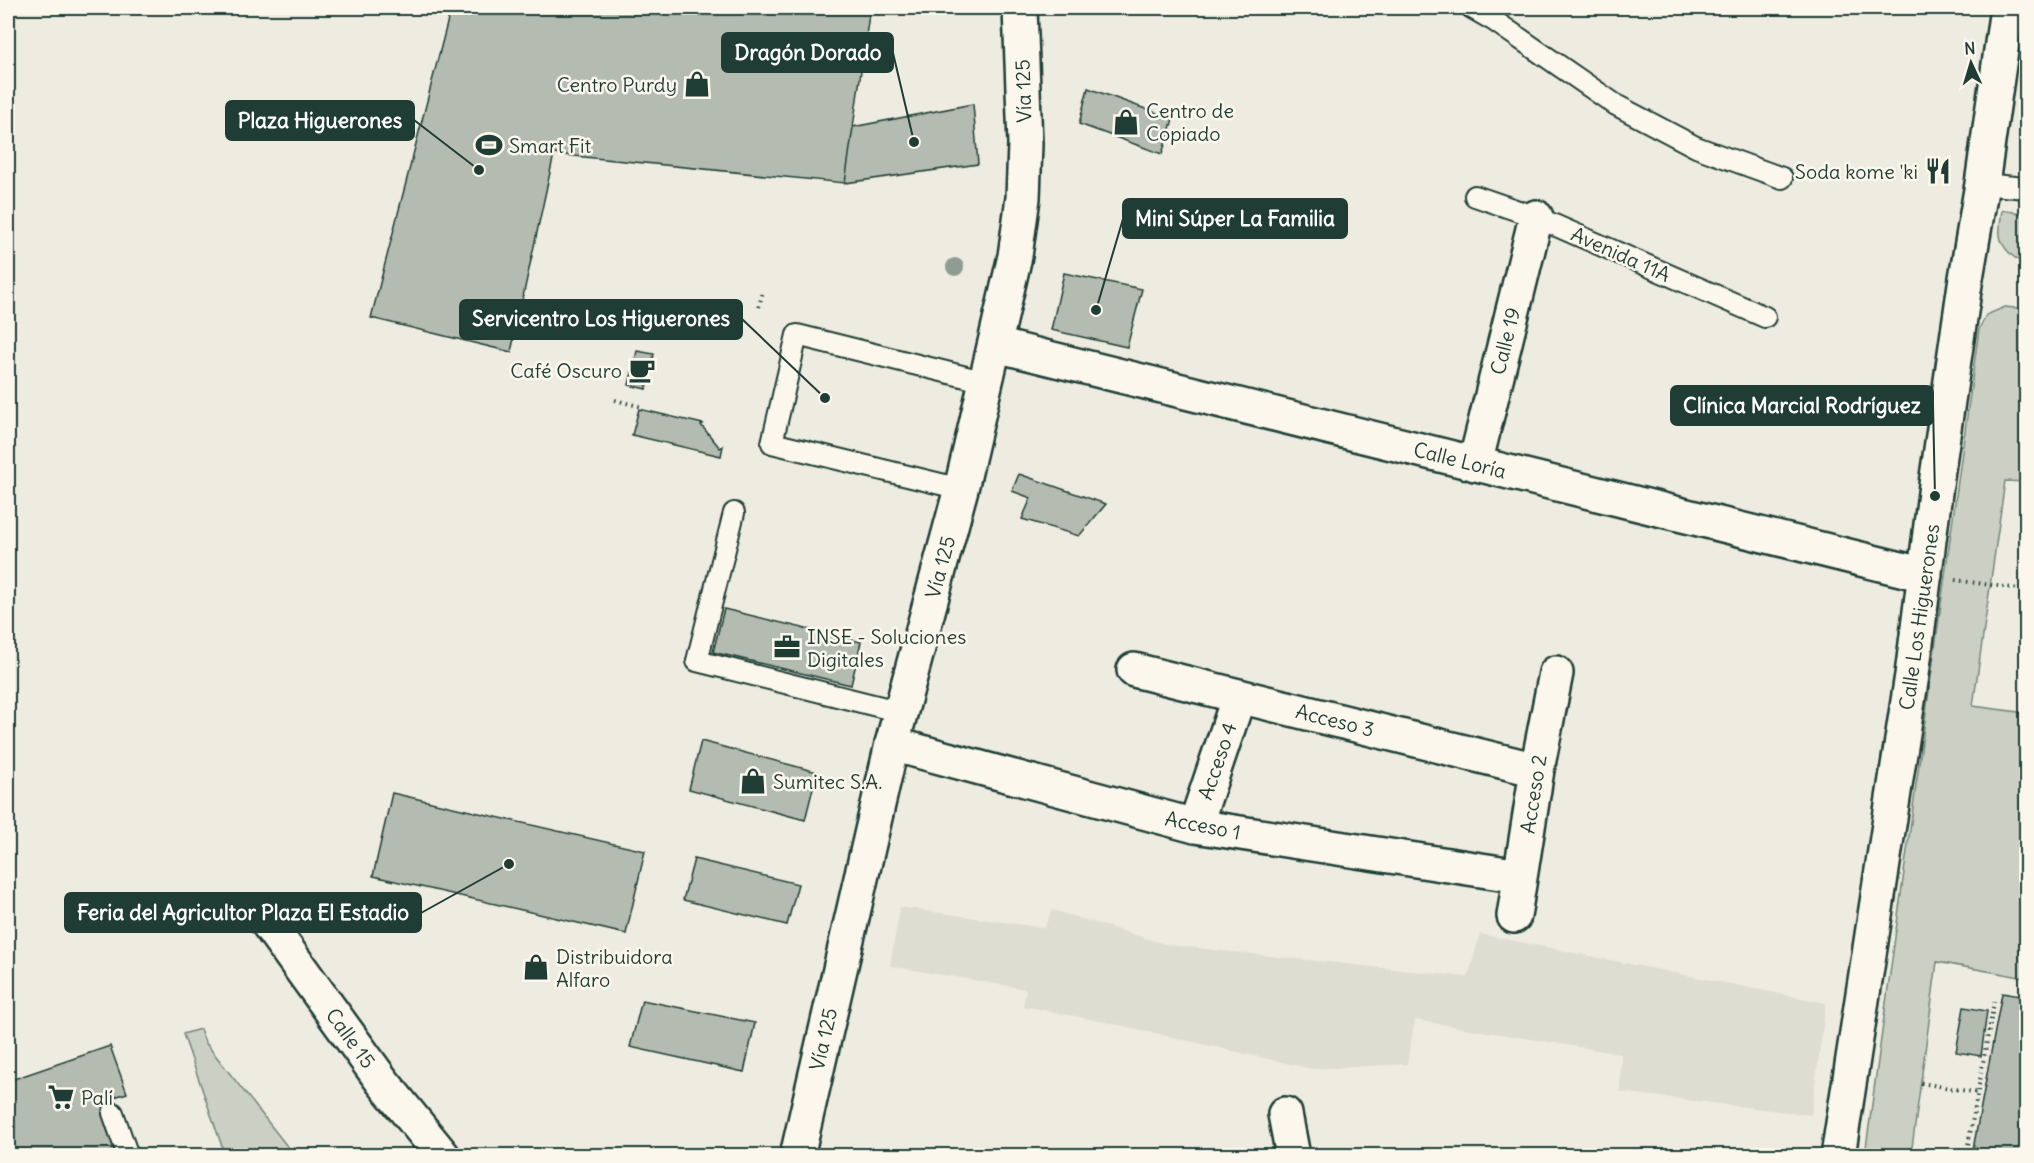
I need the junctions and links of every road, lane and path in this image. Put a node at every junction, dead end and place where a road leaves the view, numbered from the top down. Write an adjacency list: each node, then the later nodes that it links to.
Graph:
1 (1020, 8): 12 (street, Vía 125)
2 (1472, 8): 4 (lane)
3 (2007, 8): 5 (street, Calle Los Higuerones)
4 (1782, 177)
5 (1982, 184): 6 (lane); 19 (street, Calle Los Higuerones)
6 (2026, 188)
7 (1474, 196): 8 (lane, Avenida 11A)
8 (1536, 217): 11 (lane, Avenida 11A); 16 (street, Calle 19)
9 (763, 290): 10 (path)
10 (759, 307)
11 (1765, 317)
12 (996, 345): 13 (street, Vía 125); 16 (street, Calle Loría)
13 (986, 382): 17 (street, Vía 125); 17 (lane)
14 (615, 400): 15 (path)
15 (642, 407)
16 (1475, 464): 19 (street, Calle Loría)
17 (961, 489): 24 (street, Vía 125)
18 (734, 513): 24 (lane)
19 (1925, 575): 20 (path); 40 (street, Calle Los Higuerones)
20 (2026, 590)
21 (1134, 670): 23 (street, Acceso 3)
22 (1556, 673): 26 (street, Acceso 2)
23 (1239, 696): 26 (street, Acceso 3); 27 (street, Acceso 4)
24 (901, 712): 25 (street, Vía 125)
25 (892, 744): 27 (street, Acceso 1); 38 (street, Vía 125)
26 (1537, 770): 28 (street, Acceso 2)
27 (1196, 826): 28 (street, Acceso 1)
28 (1520, 876): 29 (street, Acceso 2)
29 (1514, 916)
30 (264, 918): 37 (street, Calle 15)
31 (1995, 997): 33 (path)
32 (1921, 1083): 33 (path)
33 (1978, 1093): 41 (path)
34 (113, 1113): 36 (lane)
35 (1285, 1114): 39 (street)
36 (128, 1155)
37 (443, 1155)
38 (797, 1155)
39 (1293, 1155)
40 (1838, 1155)
41 (1966, 1155)

